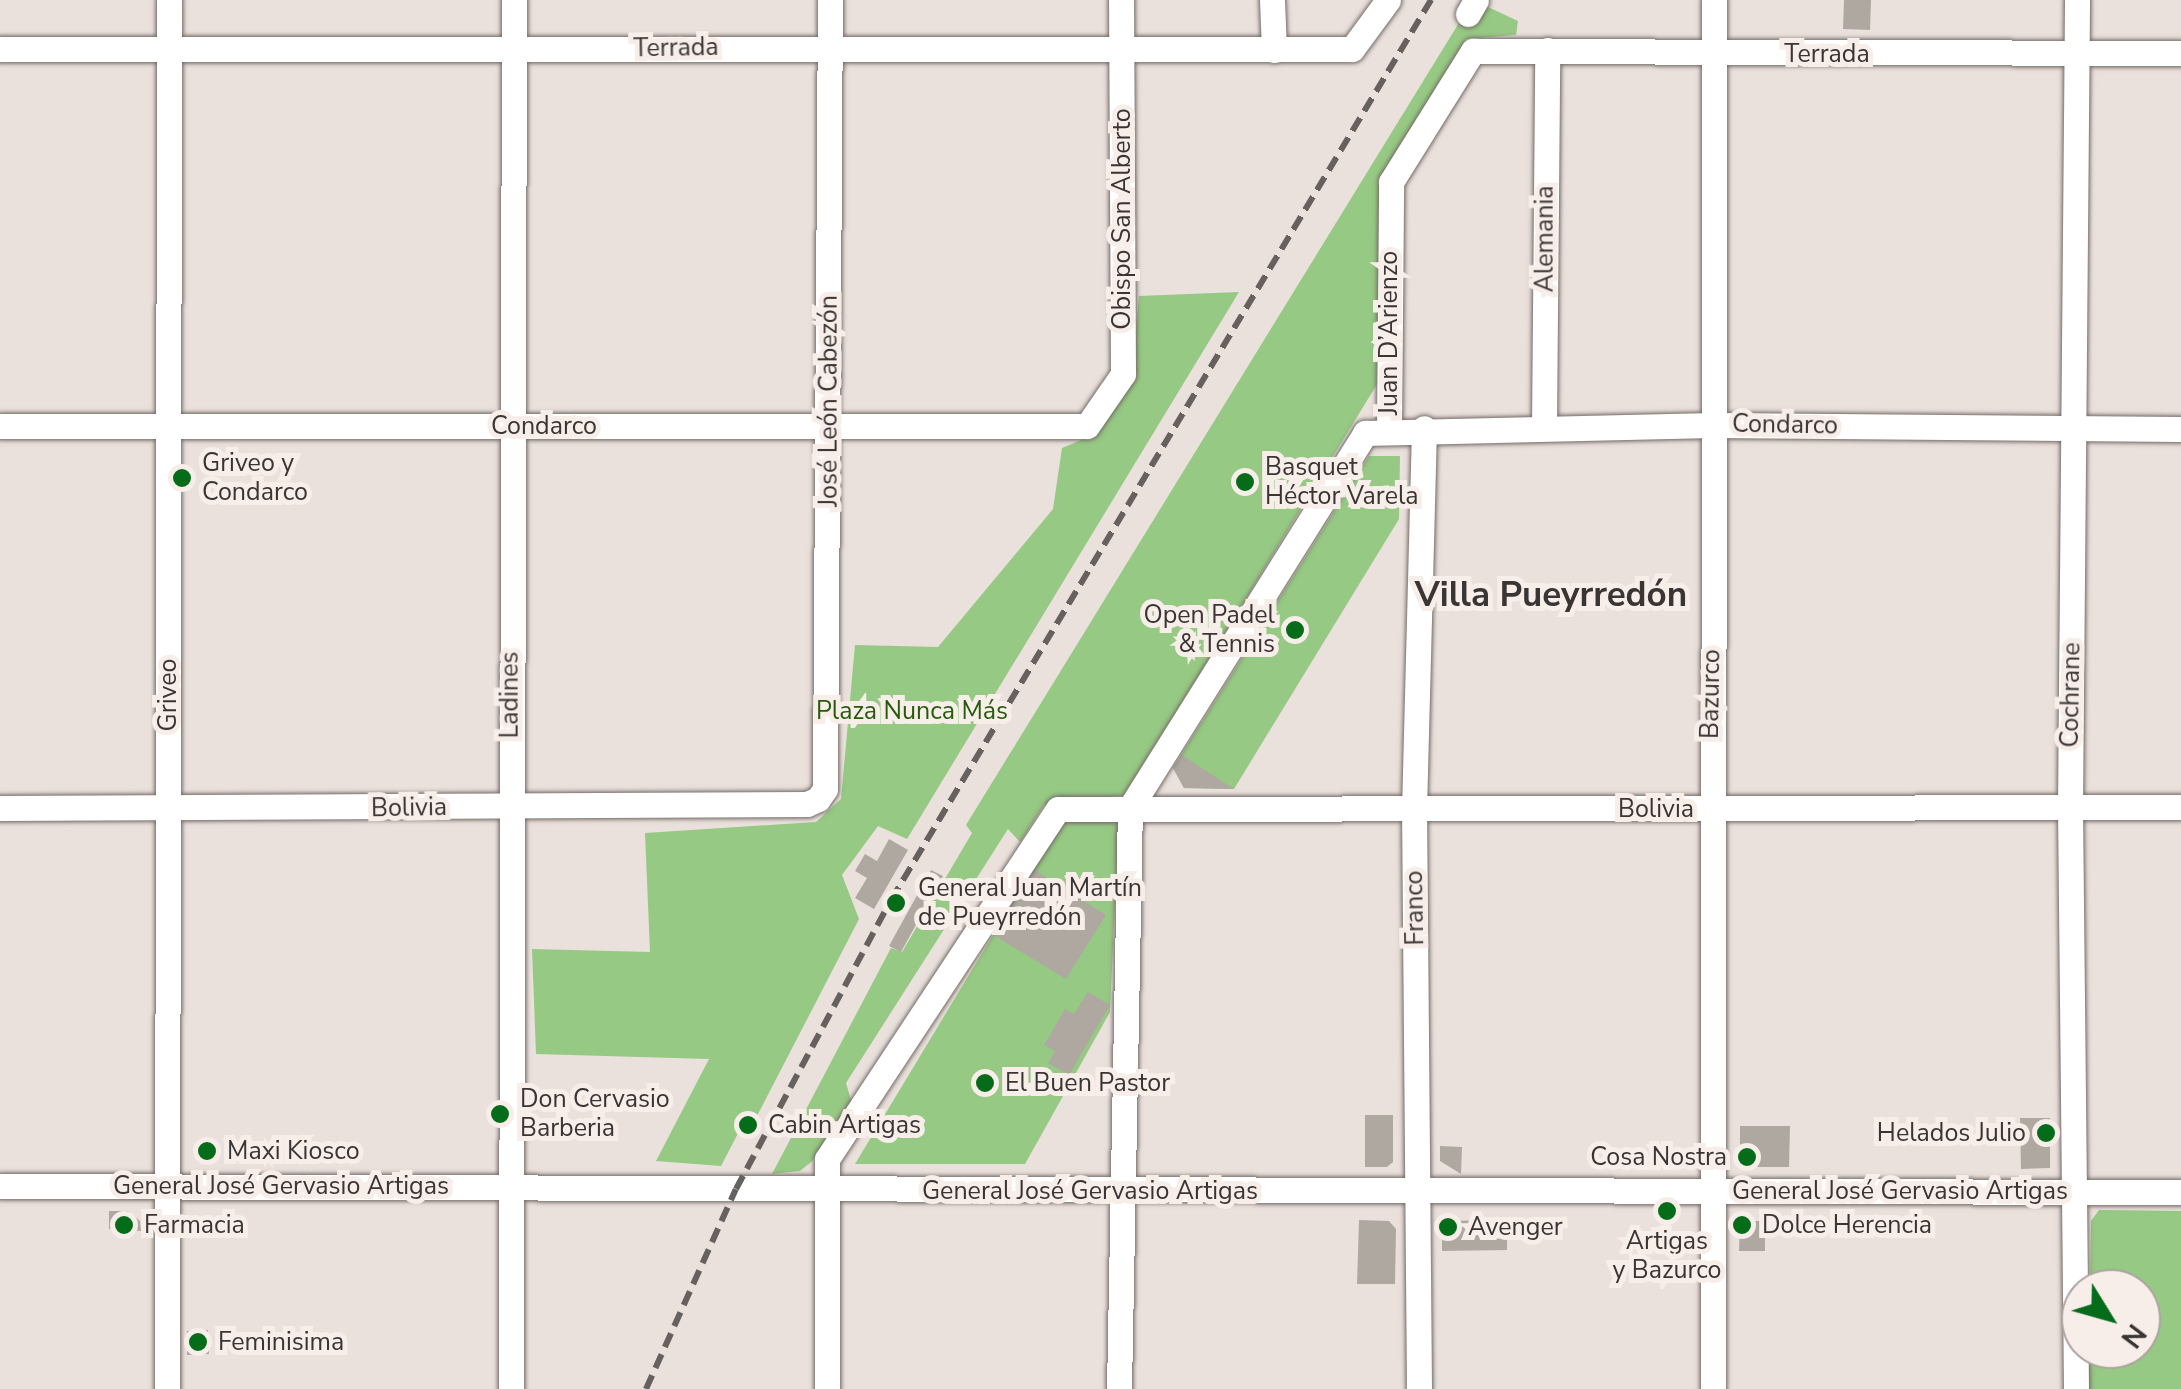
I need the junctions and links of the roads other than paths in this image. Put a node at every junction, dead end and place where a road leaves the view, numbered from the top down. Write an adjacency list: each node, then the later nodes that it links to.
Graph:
1 (169, 0): 10 (street, Griveo)
2 (514, 0): 13 (street, Ladines)
3 (830, 0): 9 (street, José León Cabezón)
4 (1121, 0): 11 (street, Obispo San Alberto)
5 (1272, 0): 14 (street)
6 (1388, 0): 14 (street, Terrada)
7 (1714, 0): 19 (street, Bazurco)
8 (2078, 0): 17 (street, Cochrane)
9 (830, 46): 11 (street, Terrada); 13 (street, Terrada); 21 (street, José León Cabezón)
10 (169, 48): 12 (street, Terrada); 13 (street, Terrada); 23 (street, Griveo)
11 (1120, 48): 14 (street, Terrada); 25 (street, Obispo San Alberto)
12 (0, 49)
13 (514, 50): 24 (street, Ladines)
14 (1274, 50)
15 (1547, 50): 16 (street, Terrada); 19 (street, Terrada); 27 (street, Alemania)
16 (1473, 52): 29 (street, Juan D’Arienzo)
17 (2077, 53): 18 (street, Terrada); 19 (street, Terrada); 30 (street, Cochrane)
18 (2181, 53)
19 (1713, 54): 20 (street, Bazurco)
20 (1714, 424): 27 (street, Condarco); 30 (street, Condarco); 39 (street, Bazurco)
21 (830, 425): 24 (street, Condarco); 25 (street, Condarco); 31 (street, José León Cabezón)
22 (0, 426): 23 (street, Condarco)
23 (169, 426): 24 (street, Condarco); 37 (street, Griveo)
24 (512, 426): 32 (street, Ladines)
25 (1087, 426)
26 (1424, 428): 27 (street, Condarco); 29 (street, Condarco); 38 (street, Franco)
27 (1544, 428)
28 (2181, 428): 30 (street, Condarco)
29 (1389, 429): 36 (street, Juan D’Arienzo)
30 (2074, 429): 33 (street, Cochrane)
31 (818, 799): 32 (street, Bolivia)
32 (509, 807): 37 (street, Bolivia); 42 (street, Ladines)
33 (2070, 807): 34 (street, Bolivia); 39 (street, Bolivia); 46 (street, Cochrane)
34 (2181, 807)
35 (0, 808): 37 (street, Bolivia)
36 (1130, 808): 38 (street, Bolivia); 44 (street); 48 (street)
37 (167, 810): 41 (street, Griveo)
38 (1414, 810): 39 (street, Bolivia); 43 (street, Franco)
39 (1710, 810): 45 (street, Bazurco)
40 (0, 1186): 41 (street, General José Gervasio Artigas)
41 (168, 1186): 42 (street, General José Gervasio Artigas); 49 (street, Griveo)
42 (512, 1186): 44 (street, General José Gervasio Artigas); 50 (street, Ladines)
43 (1418, 1189): 45 (street, General José Gervasio Artigas); 48 (street, General José Gervasio Artigas); 53 (street, Franco)
44 (824, 1190): 48 (street, General José Gervasio Artigas); 51 (street)
45 (1711, 1190): 46 (street, General José Gervasio Artigas); 54 (street, Bazurco)
46 (2076, 1192): 47 (street, General José Gervasio Artigas); 55 (street, Cochrane)
47 (2181, 1192)
48 (1119, 1193): 52 (street)
49 (167, 1389)
50 (511, 1389)
51 (828, 1389)
52 (1120, 1389)
53 (1419, 1389)
54 (1713, 1389)
55 (2076, 1389)

